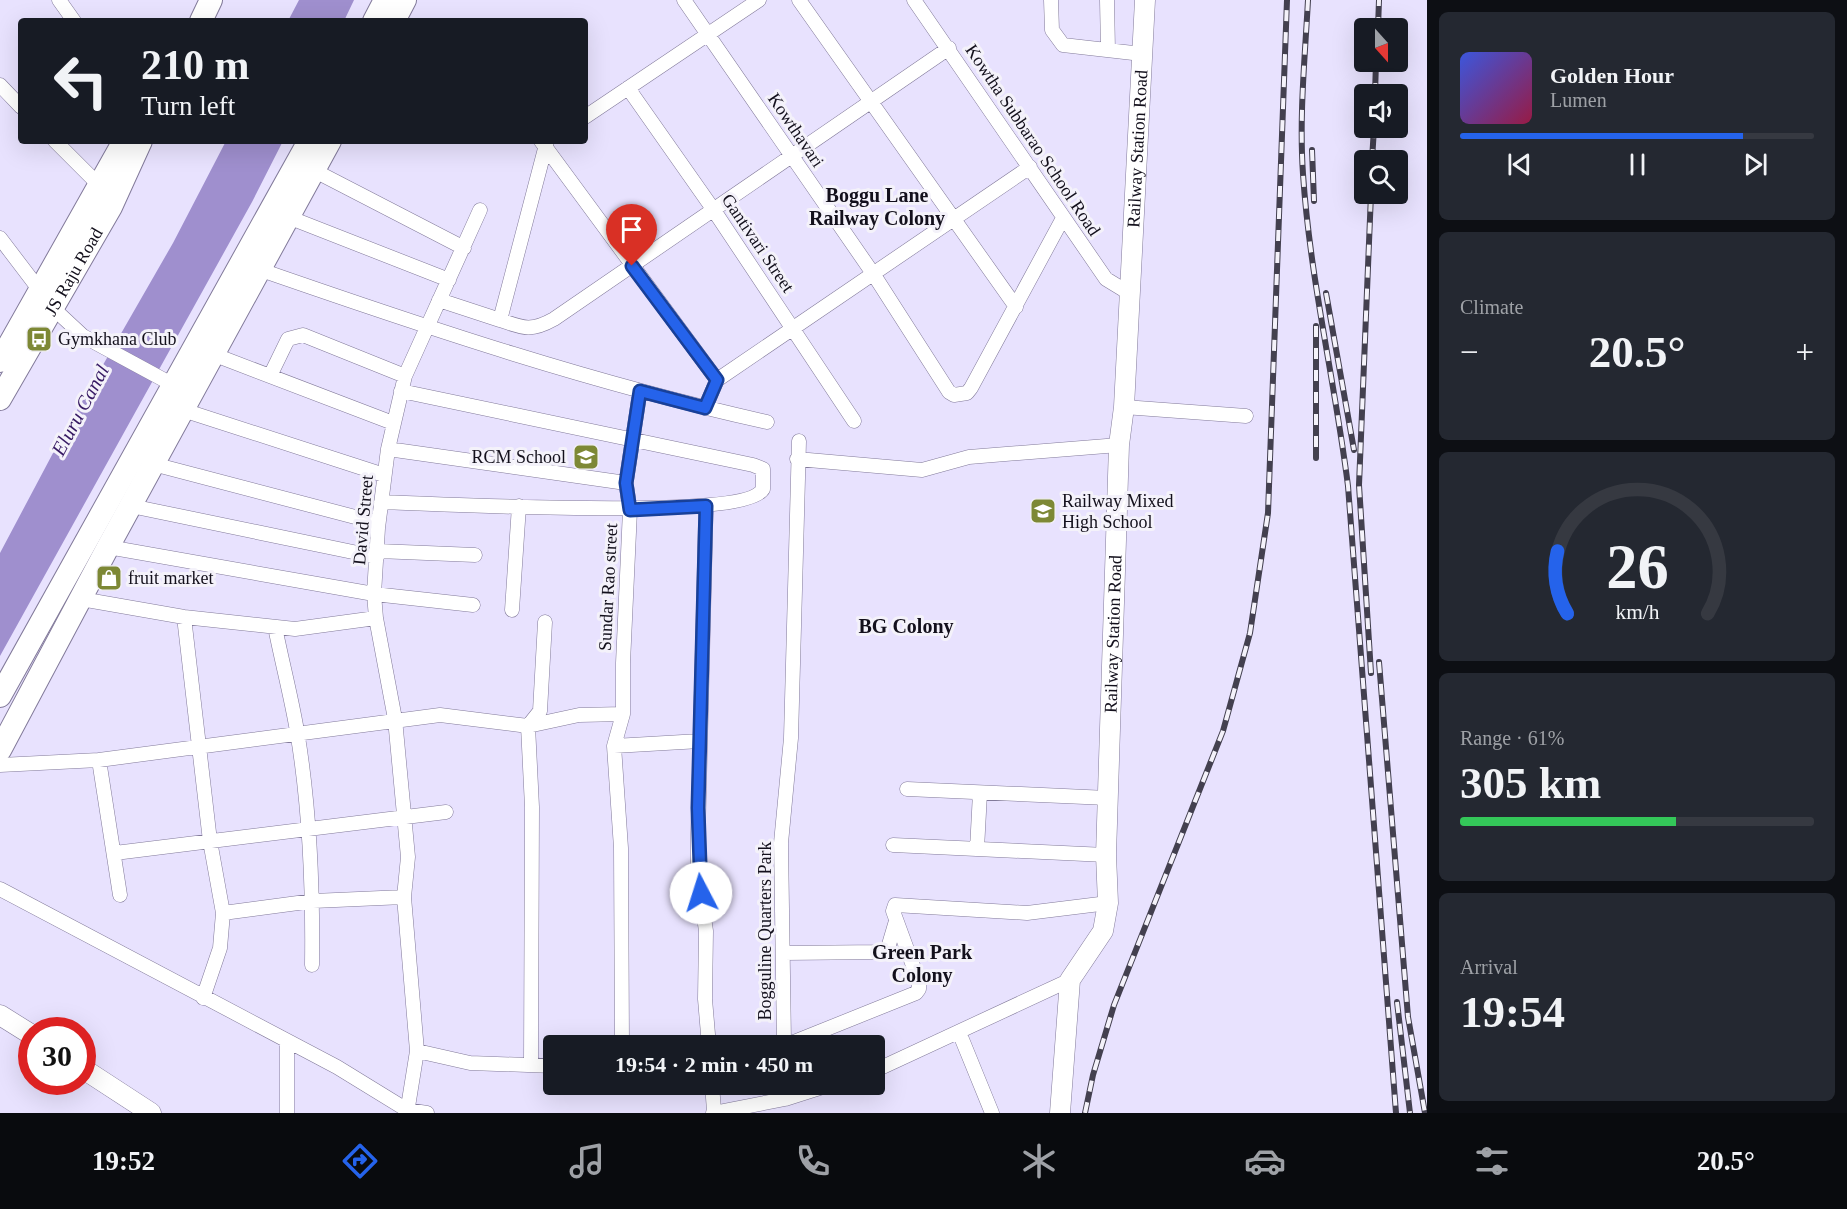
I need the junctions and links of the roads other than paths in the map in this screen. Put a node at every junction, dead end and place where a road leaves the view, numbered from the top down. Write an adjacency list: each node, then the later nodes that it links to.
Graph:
1 (59, 0): 13 (street)
2 (196, 0): 14 (main road)
3 (212, 0): 15 (main road)
4 (385, 0): 16 (main road)
5 (405, 0): 17 (main road)
6 (684, 0): 18 (street, Kowthavari)
7 (759, 0): 18 (street)
8 (799, 0): 24 (street)
9 (915, 0): 19 (street, Kowtha Subbarao School Road)
10 (1051, 0): 20 (street)
11 (1107, 0): 20 (street)
12 (1145, 0): 21 (street, Railway Station Road)
13 (72, 18)
14 (187, 18)
15 (203, 18)
16 (376, 18)
17 (396, 18)
18 (710, 34): 23 (street); 34 (street, Kowthavari)
19 (949, 48): 24 (street); 35 (street, Kowtha Subbarao School Road)
20 (1108, 50): 21 (street)
21 (1142, 54): 50 (street, Railway Station Road)
22 (0, 85): 25 (street)
23 (628, 88): 26 (street); 38 (street, Gantivari Street)
24 (870, 101): 34 (street); 42 (street)
25 (18, 104)
26 (588, 115)
27 (58, 144): 37 (street)
28 (122, 144): 37 (main road, JS Raju Road)
29 (140, 144): 53 (main road, JS Raju Road)
30 (307, 144): 62 (main road)
31 (328, 144): 36 (main road)
32 (544, 144): 54 (street)
33 (545, 144): 45 (street)
34 (791, 156): 38 (street); 47 (street, Kowthavari)
35 (1030, 167): 41 (street, Kowtha Subbarao School Road); 42 (street)
36 (315, 171): 40 (main road); 44 (street)
37 (100, 186): 49 (main road, JS Raju Road)
38 (713, 209): 45 (street); 56 (street, Gantivari Street)
39 (480, 210): 44 (street, David Street)
40 (288, 217): 46 (main road); 48 (street)
41 (1063, 218): 50 (street, Kowtha Subbarao School Road); 52 (street, Kowtha Subbarao School Road)
42 (952, 220): 47 (street); 52 (street)
43 (0, 238): 49 (street)
44 (464, 248): 48 (street, David Street)
45 (632, 266): 54 (street); 61 (street)
46 (261, 270): 55 (street); 57 (main road)
47 (874, 274): 56 (street); 65 (street, Kowthavari)
48 (449, 280): 51 (street, David Street)
49 (39, 290): 53 (street); 58 (main road, JS Raju Road)
50 (1129, 293): 68 (street, Railway Station Road)
51 (439, 300): 54 (street); 55 (street, David Street)
52 (1016, 307): 65 (street, Kowtha Subbarao School Road)
53 (54, 309): 62 (street); 66 (main road, JS Raju Road)
54 (500, 320)
55 (426, 328): 60 (street, David Street); 64 (street)
56 (794, 329): 61 (street); 71 (street, Gantivari Street)
57 (215, 355): 59 (street); 67 (main road)
58 (0, 361)
59 (270, 376): 60 (street); 73 (street)
60 (405, 376): 63 (street, David Street)
61 (717, 380): 69 (street)
62 (168, 384): 67 (street); 99 (main road)
63 (401, 391): 73 (street, David Street); 74 (street)
64 (640, 391): 69 (street); 74 (street, Sundar Rao street)
65 (961, 396)
66 (0, 399)
67 (188, 402): 79 (main road); 80 (street)
68 (1124, 407): 70 (street); 76 (street, Railway Station Road)
69 (705, 408): 72 (street)
70 (1246, 416)
71 (854, 421)
72 (768, 422)
73 (393, 423): 77 (street, David Street)
74 (632, 440): 81 (street, Sundar Rao street); 85 (street)
75 (799, 441): 78 (street, Bogguline Quarters Park)
76 (1119, 445): 78 (street); 112 (street, Railway Station Road)
77 (388, 449): 80 (street, David Street); 81 (street)
78 (797, 459): 128 (street, Bogguline Quarters Park)
79 (153, 464): 83 (main road); 87 (street)
80 (384, 475): 82 (street, David Street)
81 (626, 483): 86 (street, Sundar Rao street)
82 (381, 502): 84 (street); 87 (street, David Street)
83 (131, 506): 88 (main road); 89 (street)
84 (519, 506): 86 (street); 94 (street)
85 (706, 506): 86 (street); 104 (street)
86 (630, 510): 100 (street, Sundar Rao street)
87 (378, 523): 89 (street, David Street)
88 (108, 547): 91 (street); 92 (main road)
89 (377, 554): 90 (street); 91 (street, David Street)
90 (476, 555)
91 (374, 594): 93 (street); 96 (street, David Street)
92 (81, 599): 95 (street); 107 (main road)
93 (473, 606)
94 (512, 610)
95 (184, 617): 98 (street); 106 (street)
96 (376, 618): 98 (street); 101 (street, David Street)
97 (545, 622): 102 (street)
98 (275, 627): 103 (street)
99 (0, 696)
100 (623, 714): 102 (street); 105 (street, Sundar Rao street)
101 (395, 719): 102 (street); 103 (street); 114 (street, David Street)
102 (528, 726): 139 (street)
103 (297, 732): 106 (street); 115 (street)
104 (700, 741): 105 (street); 136 (street)
105 (614, 746): 135 (street, Sundar Rao street)
106 (199, 747): 108 (street); 116 (street)
107 (0, 750)
108 (99, 760): 109 (street); 119 (street)
109 (0, 765)
110 (907, 789): 111 (street)
111 (980, 792): 112 (street); 118 (street)
112 (1108, 798): 120 (street, Railway Station Road)
113 (446, 812): 114 (street)
114 (403, 818): 115 (street); 123 (street, David Street)
115 (309, 830): 116 (street); 124 (street)
116 (210, 841): 119 (street); 126 (street)
117 (893, 845): 118 (street)
118 (977, 849): 120 (street)
119 (115, 853): 122 (street)
120 (1106, 855): 125 (street, Railway Station Road)
121 (0, 889): 131 (street)
122 (120, 895)
123 (405, 897): 124 (street); 138 (street, David Street)
124 (313, 901): 126 (street); 129 (street)
125 (1108, 903): 127 (street); 130 (street, Railway Station Road)
126 (223, 913): 131 (street)
127 (896, 921): 128 (street); 128 (street, Bogguline Quarters Park)
128 (783, 953)
129 (312, 965)
130 (1070, 980): 134 (street); 151 (street)
131 (203, 998): 137 (street)
132 (0, 1015): 133 (street)
133 (18, 1026)
134 (959, 1032): 141 (street); 150 (street)
135 (622, 1035)
136 (708, 1035)
137 (287, 1043): 145 (street); 148 (street)
138 (417, 1051): 139 (street); 145 (street, David Street)
139 (531, 1064): 140 (street)
140 (543, 1065)
141 (885, 1066)
142 (96, 1077): 147 (street)
143 (713, 1095): 146 (street)
144 (798, 1095): 146 (street)
145 (407, 1111): 149 (street)
146 (714, 1112)
147 (151, 1113)
148 (287, 1113)
149 (428, 1113)
150 (992, 1113)
151 (1060, 1113)

